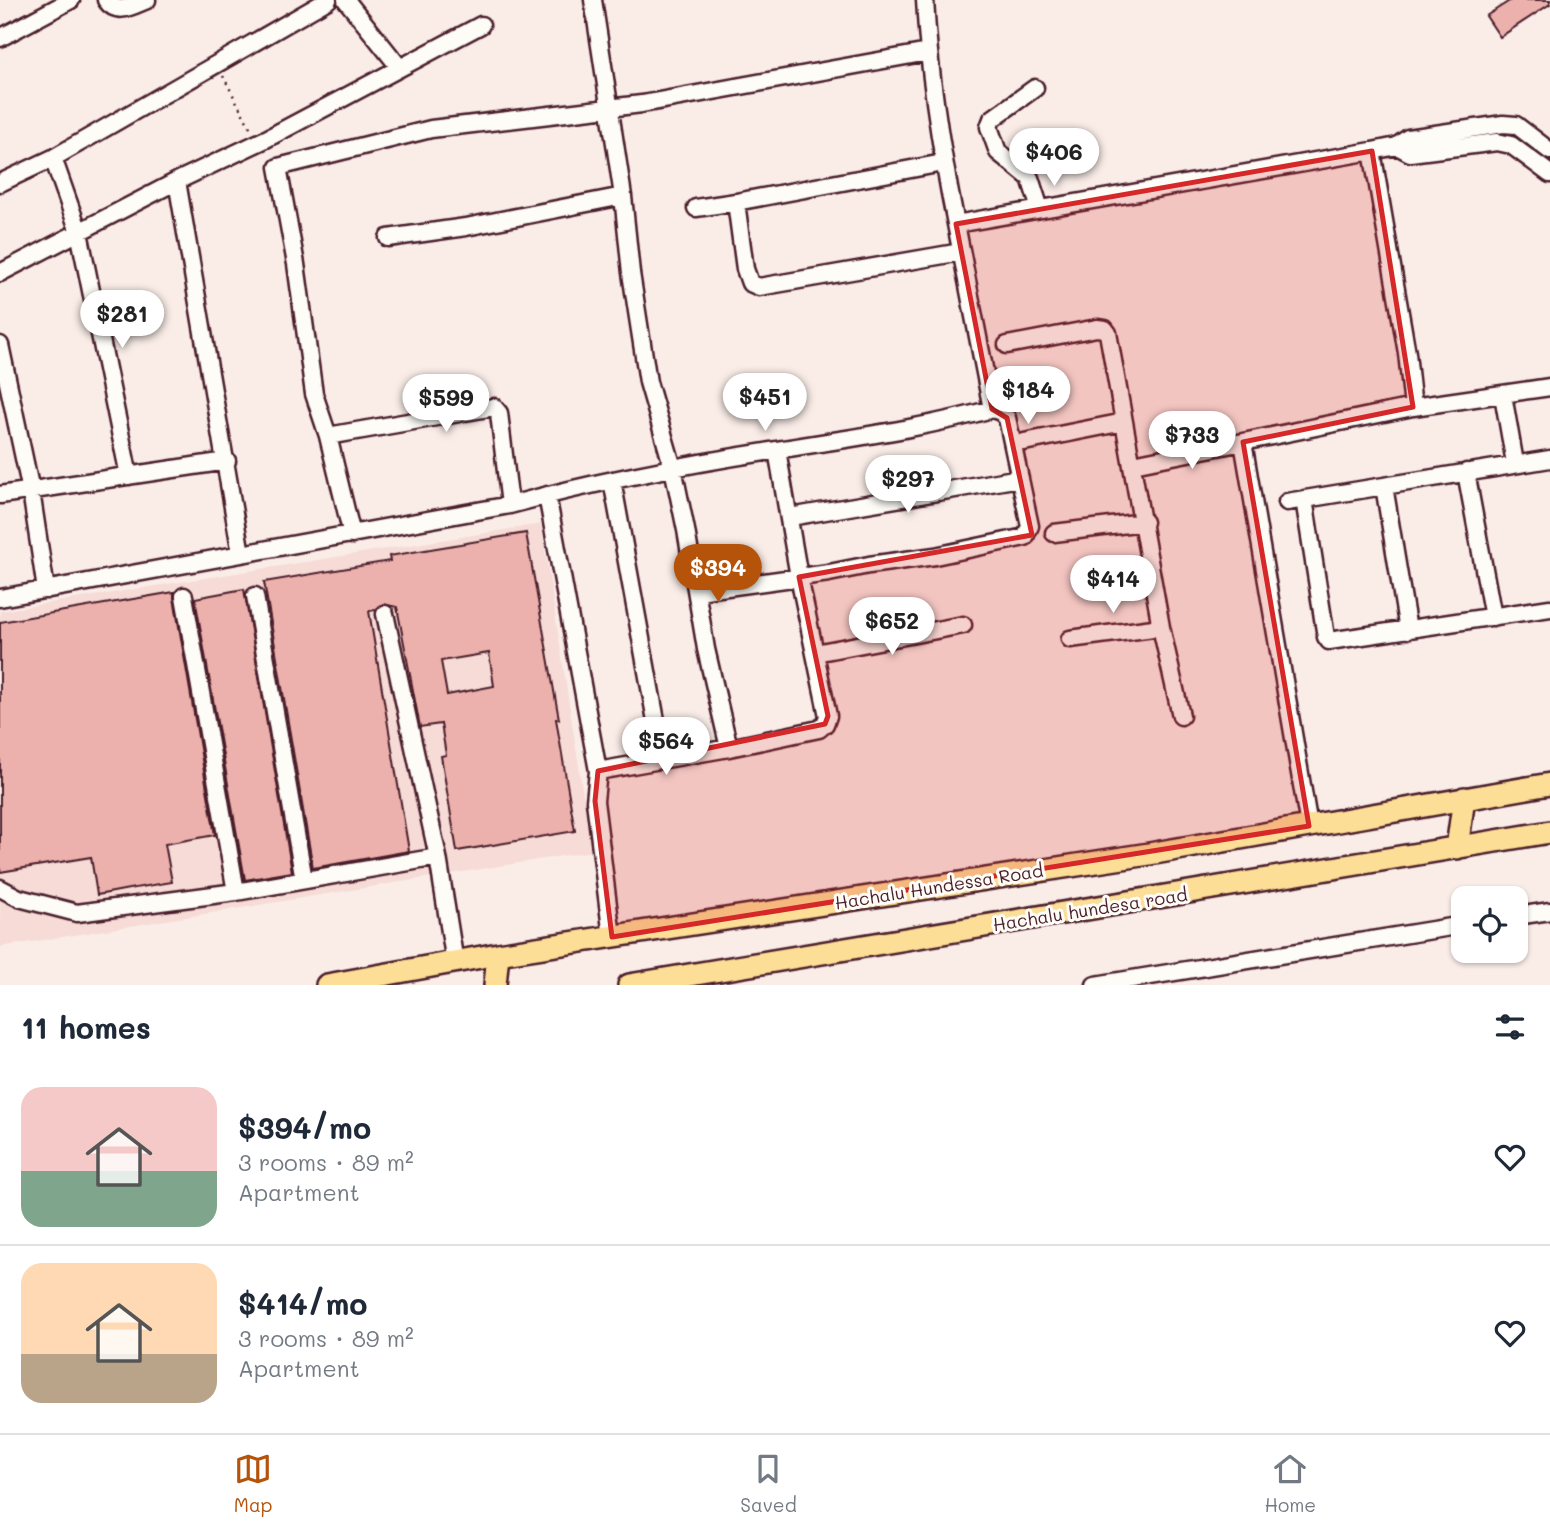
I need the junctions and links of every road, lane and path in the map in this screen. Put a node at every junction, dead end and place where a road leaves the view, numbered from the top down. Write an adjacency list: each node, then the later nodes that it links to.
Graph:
1 (71, 0): 9 (street)
2 (106, 0): 3 (street)
3 (147, 0)
4 (328, 0): 11 (street)
5 (346, 0): 12 (street)
6 (593, 0): 14 (street)
7 (925, 0): 10 (street)
8 (481, 25): 12 (street)
9 (0, 38)
10 (928, 52): 14 (street); 20 (street)
11 (217, 64): 15 (path); 19 (street)
12 (400, 68): 15 (street)
13 (1035, 88): 28 (street)
14 (609, 108): 21 (street); 25 (street)
15 (262, 141): 21 (street); 23 (street)
16 (1398, 146): 17 (street); 18 (street); 22 (street)
17 (1372, 151): 28 (street); 39 (street)
18 (1550, 151)
19 (53, 158): 24 (street); 30 (street)
20 (943, 163): 26 (street); 29 (street)
21 (278, 167): 42 (street)
22 (1550, 174)
23 (177, 181): 30 (street); 47 (street)
24 (0, 183)
25 (623, 196): 31 (street); 50 (street)
26 (736, 202): 27 (street); 32 (street)
27 (696, 208)
28 (1040, 209): 29 (street)
29 (956, 224): 32 (street)
30 (79, 232): 33 (street); 52 (street)
31 (388, 238)
32 (961, 252): 40 (street)
33 (0, 273)
34 (0, 345): 36 (street)
35 (1007, 345): 41 (street)
36 (4, 384): 56 (street)
37 (1550, 387): 38 (street)
38 (1503, 395): 39 (street); 48 (street)
39 (1413, 407): 44 (street)
40 (992, 409): 45 (street); 53 (street)
41 (1124, 422): 43 (street); 49 (street)
42 (328, 436): 61 (street); 65 (street)
43 (1024, 442)
44 (1243, 442): 49 (street); 87 (street)
45 (777, 450): 50 (street); 62 (street)
46 (1550, 459): 48 (street)
47 (227, 461): 52 (street); 66 (street)
48 (1515, 463): 51 (street)
49 (1133, 464): 63 (street)
50 (673, 468): 54 (street); 69 (street)
51 (1466, 472): 55 (street); 75 (street)
52 (129, 476): 56 (street)
53 (1020, 478): 62 (street); 67 (street)
54 (612, 480): 58 (street); 83 (street)
55 (1384, 486): 59 (street); 78 (street)
56 (31, 491): 57 (street); 68 (street)
57 (0, 495)
58 (547, 495): 61 (street); 84 (street)
59 (1304, 499): 60 (street); 78 (street)
60 (1287, 502)
61 (510, 505): 65 (street)
62 (790, 517): 67 (street)
63 (1144, 523): 64 (street); 77 (street)
64 (1054, 533)
65 (352, 535): 66 (street)
66 (241, 554): 68 (street)
67 (799, 577): 69 (street); 80 (street)
68 (46, 590): 72 (street)
69 (698, 591): 82 (street)
70 (184, 596): 93 (street)
71 (255, 596): 91 (street)
72 (0, 598)
73 (1550, 608): 75 (street)
74 (385, 614): 90 (street)
75 (1493, 617): 78 (street)
76 (963, 625): 80 (street)
77 (1161, 626): 79 (street); 81 (street)
78 (1408, 630)
79 (1070, 639)
80 (815, 653): 82 (street)
81 (1181, 716)
82 (729, 748): 83 (street)
83 (663, 759): 84 (street)
84 (598, 771): 97 (street)
85 (1550, 784): 86 (main road, Hachalu Hundessa Road)
86 (1464, 798): 87 (main road, Hachalu Hundessa Road); 89 (main road)
87 (1309, 826): 97 (main road, Hachalu Hundessa Road)
88 (1550, 832): 89 (main road, Hachalu hundesa road)
89 (1457, 848): 102 (main road, Hachalu hundesa road)
90 (438, 857): 91 (street); 99 (street)
91 (304, 880): 93 (street)
92 (0, 888): 93 (street)
93 (236, 891)
94 (1550, 911): 95 (street)
95 (1528, 914)
96 (1451, 927): 103 (street)
97 (612, 937): 98 (main road, Hachalu Hundessa Road)
98 (498, 954): 99 (main road, Hachalu Hundessa Road); 101 (main road)
99 (455, 963): 100 (main road, Hachalu Hundessa Road)
100 (327, 985)
101 (495, 985)
102 (629, 985)
103 (1095, 985)

